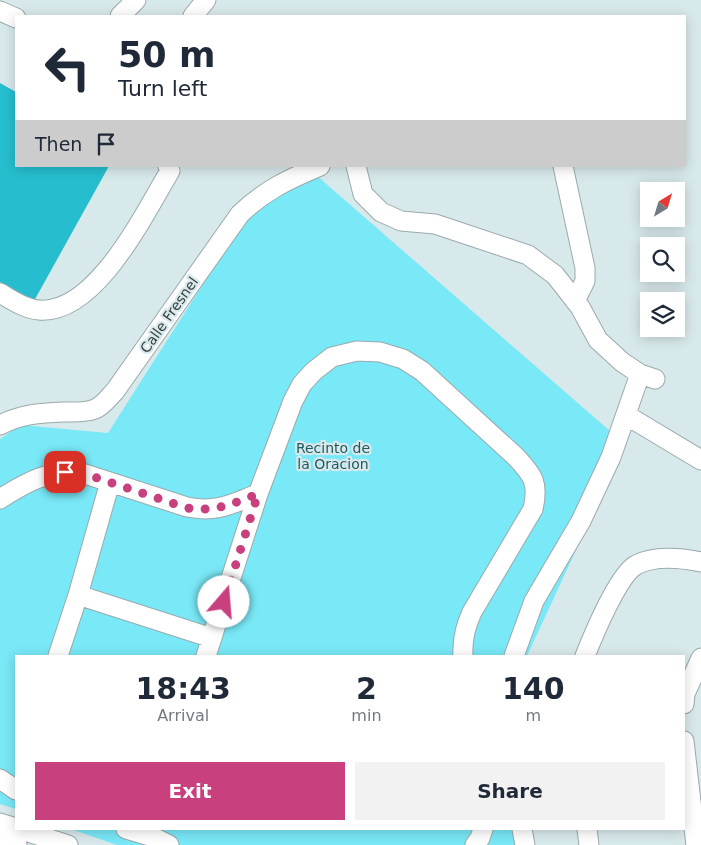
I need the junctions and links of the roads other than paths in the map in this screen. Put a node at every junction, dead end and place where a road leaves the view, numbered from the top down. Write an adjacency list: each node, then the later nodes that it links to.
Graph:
1 (136, 0): 4 (street)
2 (206, 0): 5 (street)
3 (0, 11): 6 (street)
4 (121, 15)
5 (194, 15)
6 (15, 18)
7 (168, 167): 11 (street)
8 (318, 167): 14 (street, Calle Fresnel)
9 (356, 167): 12 (street)
10 (563, 167): 12 (street)
11 (0, 293)
12 (575, 300): 13 (street)
13 (626, 415): 15 (street); 25 (street)
14 (0, 425)
15 (701, 460)
16 (110, 482): 17 (street); 18 (street); 20 (street)
17 (258, 494): 21 (street); 24 (street)
18 (0, 499)
19 (701, 562): 26 (street)
20 (78, 595): 21 (street); 22 (street)
21 (212, 638): 23 (street)
22 (58, 655)
23 (206, 655)
24 (462, 655)
25 (514, 655)
26 (585, 655)
27 (701, 658): 28 (street)
28 (685, 694)
29 (685, 750): 44 (street)
30 (0, 823): 31 (street)
31 (15, 827)
32 (23, 830): 40 (street)
33 (130, 830): 37 (street)
34 (483, 830): 41 (street)
35 (522, 830): 42 (street)
36 (587, 830): 43 (street)
37 (159, 837)
38 (0, 840): 39 (street)
39 (17, 845)
40 (68, 845)
41 (475, 845)
42 (524, 845)
43 (589, 845)
44 (696, 845)

